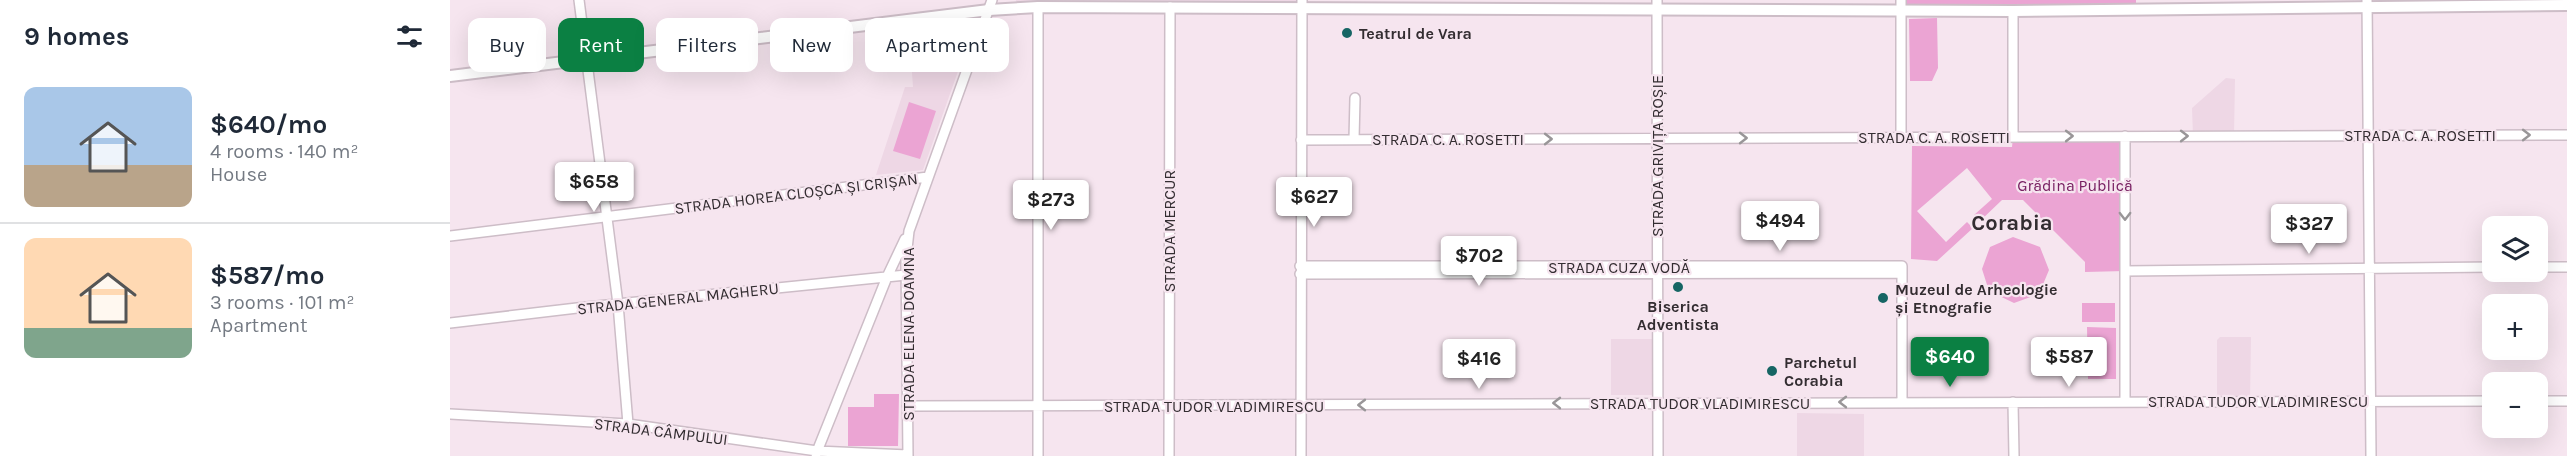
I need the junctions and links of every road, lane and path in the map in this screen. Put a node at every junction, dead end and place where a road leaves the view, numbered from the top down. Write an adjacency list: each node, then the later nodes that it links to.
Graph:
1 (579, 0): 11 (street)
2 (989, 3): 8 (main road); 12 (main road); 25 (street, STRADA ELENA DOAMNA)
3 (1302, 3): 4 (main road); 9 (main road); 24 (street)
4 (1657, 4): 6 (main road); 22 (street, STRADA GRIVIȚA ROȘIE)
5 (2367, 4): 7 (main road); 10 (main road); 17 (street)
6 (1901, 5): 10 (main road); 21 (street)
7 (2567, 6)
8 (1038, 7): 9 (main road); 50 (street)
9 (1170, 7): 51 (street, STRADA MERCUR)
10 (2013, 11): 19 (street)
11 (581, 18)
12 (644, 50)
13 (558, 62): 15 (main road)
14 (588, 72): 26 (street)
15 (450, 76)
16 (1354, 98): 23 (street)
17 (2369, 135): 18 (street, STRADA C. A. ROSETTI, one-way to 18); 20 (street, STRADA C. A. ROSETTI, one-way to 17); 32 (street)
18 (2567, 135)
19 (2013, 136): 20 (street, STRADA C. A. ROSETTI, one-way to 20); 21 (street, STRADA C. A. ROSETTI)
20 (2126, 136): 35 (street, one-way to 35)
21 (1901, 137): 22 (street, STRADA C. A. ROSETTI, one-way to 21)
22 (1657, 138): 23 (street, STRADA C. A. ROSETTI, one-way to 22); 34 (street, STRADA GRIVIȚA ROȘIE)
23 (1354, 139): 24 (street, STRADA C. A. ROSETTI)
24 (1301, 140): 33 (street)
25 (928, 177): 26 (street, STRADA HOREA CLOȘCA ȘI CRIȘAN); 27 (street, STRADA ELENA DOAMNA)
26 (607, 215): 28 (street, STRADA HOREA CLOȘCA ȘI CRIȘAN); 38 (street)
27 (909, 231): 36 (street, STRADA ELENA DOAMNA); 37 (street)
28 (450, 236)
29 (2482, 267): 32 (street)
30 (2548, 267): 31 (street)
31 (2567, 267)
32 (2370, 268): 35 (street); 42 (street)
33 (1300, 270): 34 (street, STRADA CUZA VODĂ); 48 (street)
34 (1658, 271): 40 (street, STRADA CUZA VODĂ); 47 (street, STRADA GRIVIȚA ROȘIE)
35 (2125, 271): 41 (street)
36 (906, 275): 37 (street, STRADA GENERAL MAGHERU); 49 (street, STRADA ELENA DOAMNA)
37 (887, 277): 38 (street, STRADA GENERAL MAGHERU); 54 (street)
38 (618, 304): 39 (street, STRADA GENERAL MAGHERU); 53 (street)
39 (450, 324)
40 (1902, 401): 46 (street, STRADA TUDOR VLADIMIRESCU); 47 (street, STRADA TUDOR VLADIMIRESCU, one-way to 47)
41 (2125, 401): 42 (street, STRADA TUDOR VLADIMIRESCU); 46 (street, STRADA TUDOR VLADIMIRESCU)
42 (2370, 401): 43 (street, STRADA TUDOR VLADIMIRESCU); 61 (street)
43 (2482, 401)
44 (2548, 401): 45 (street)
45 (2567, 401)
46 (2013, 402): 60 (street)
47 (1658, 403): 48 (street, STRADA TUDOR VLADIMIRESCU, one-way to 48); 59 (street, STRADA GRIVIȚA ROȘIE)
48 (1301, 405): 51 (street, STRADA TUDOR VLADIMIRESCU); 58 (street)
49 (908, 406): 50 (street, STRADA TUDOR VLADIMIRESCU); 55 (street, STRADA ELENA DOAMNA)
50 (1038, 406): 51 (street, STRADA TUDOR VLADIMIRESCU); 56 (street)
51 (1169, 406): 57 (street, STRADA MERCUR)
52 (450, 414): 53 (street, STRADA CÂMPULUI)
53 (628, 424): 54 (street, STRADA CÂMPULUI)
54 (817, 453): 55 (street, STRADA CÂMPULUI)
55 (908, 456)
56 (1038, 456)
57 (1169, 456)
58 (1301, 456)
59 (1658, 456)
60 (2014, 456)
61 (2371, 456)

